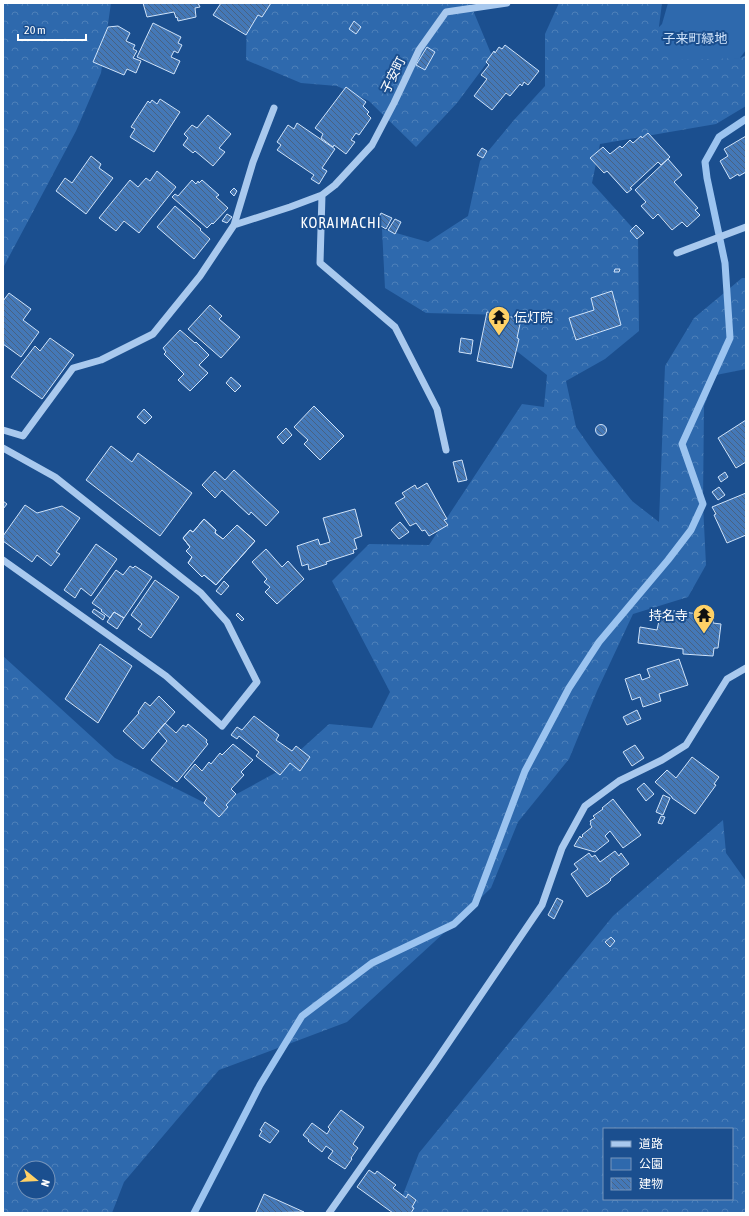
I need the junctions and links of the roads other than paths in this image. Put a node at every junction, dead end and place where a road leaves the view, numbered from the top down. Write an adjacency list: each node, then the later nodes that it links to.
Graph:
1 (507, 3): 3 (street, 子安町)
2 (274, 108): 4 (street)
3 (322, 195): 4 (street, 子安町); 9 (street)
4 (234, 225): 7 (street)
5 (746, 226): 6 (street)
6 (677, 253)
7 (3, 430)
8 (3, 448): 10 (street)
9 (446, 450)
10 (3, 560)
11 (746, 668): 12 (street)
12 (329, 1213)

